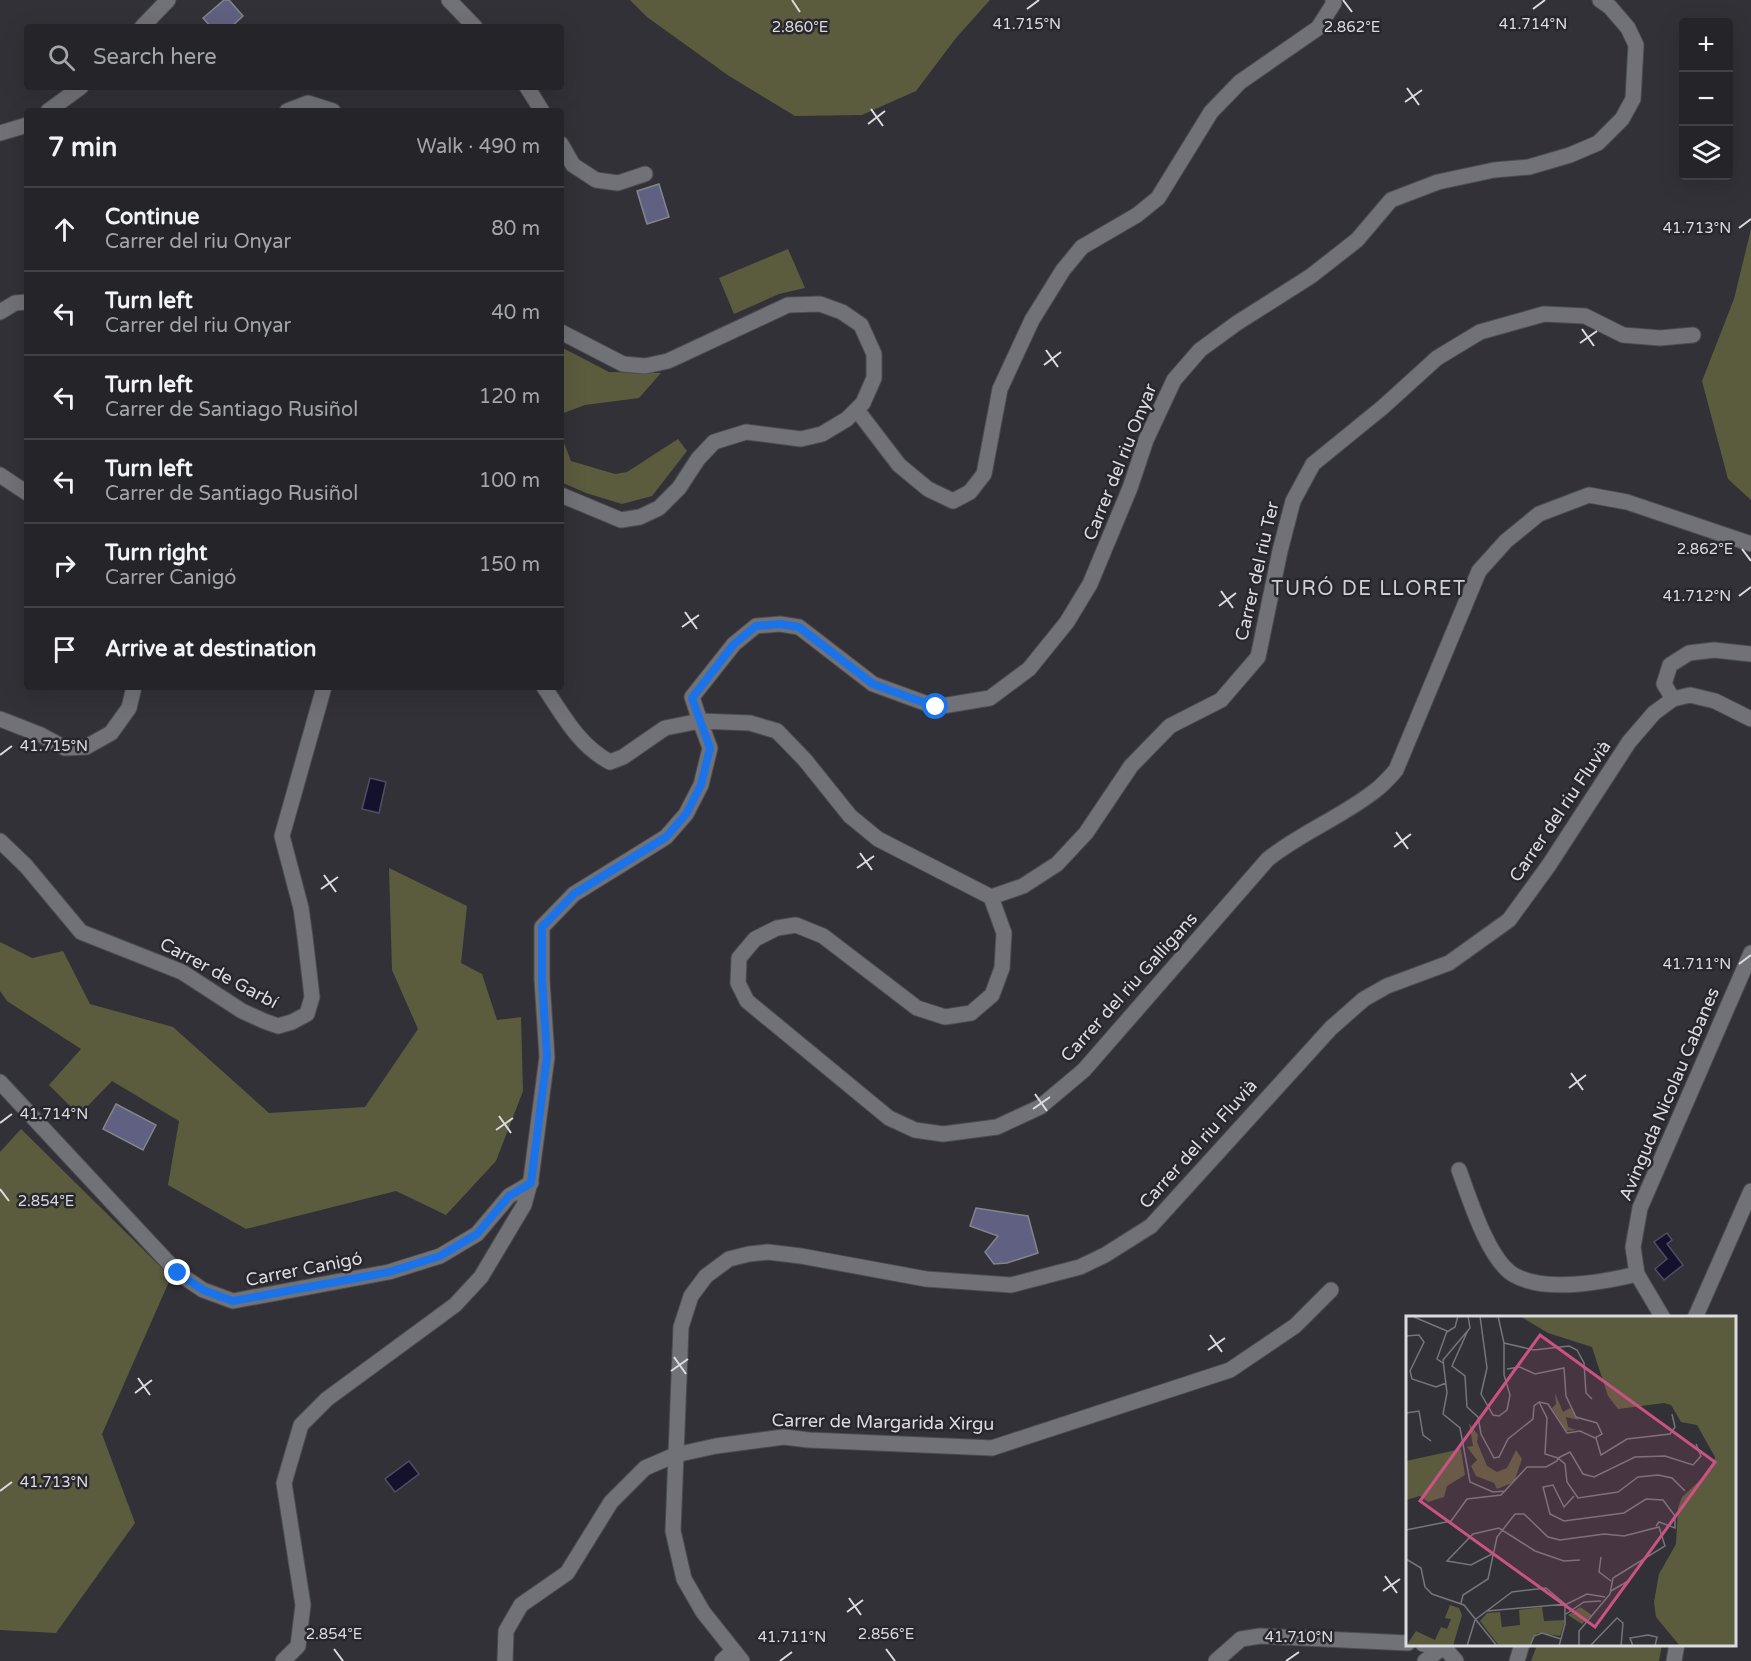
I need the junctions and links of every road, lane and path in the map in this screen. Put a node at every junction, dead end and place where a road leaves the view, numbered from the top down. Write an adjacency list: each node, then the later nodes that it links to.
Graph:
1 (168, 0): 5 (street)
2 (449, 0): 6 (street)
3 (1333, 0): 21 (street)
4 (1600, 0): 33 (street, Carrer del riu Onyar)
5 (145, 24)
6 (472, 24)
7 (77, 90): 9 (street)
8 (530, 90): 12 (street)
9 (52, 108)
10 (295, 108): 11 (street)
11 (324, 108)
12 (540, 108)
13 (24, 126): 14 (street)
14 (0, 133)
15 (564, 149): 16 (street)
16 (645, 174)
17 (24, 302): 18 (street)
18 (0, 312)
19 (564, 334): 21 (street)
20 (1693, 335): 35 (street, Carrer del riu Ter)
21 (856, 410): 24 (street)
22 (0, 475): 23 (street)
23 (24, 491)
24 (564, 496)
25 (1751, 544): 35 (street, Carrer del riu Galligans)
26 (1751, 654): 30 (street)
27 (133, 690): 31 (street)
28 (323, 690): 34 (street, Carrer de Garbí)
29 (546, 690): 33 (street)
30 (1673, 699): 32 (street); 45 (street, Carrer del riu Fluvià)
31 (0, 719)
32 (1751, 719)
33 (700, 721): 35 (street); 39 (street)
34 (0, 840)
35 (991, 897)
36 (1751, 953): 41 (street, Avinguda Nicolau Cabanes)
37 (0, 1082): 39 (street, Carrer Canigó)
38 (1459, 1170): 41 (street)
39 (531, 1183): 51 (street)
40 (1751, 1191): 44 (street)
41 (1637, 1274): 43 (street, Avinguda Nicolau Cabanes)
42 (1331, 1290): 45 (street, Carrer de Margarida Xirgu)
43 (1662, 1316)
44 (1695, 1316)
45 (675, 1455): 50 (street, Carrer del riu Fluvià); 52 (street, Carrer de Margarida Xirgu)
46 (1406, 1643): 53 (street)
47 (1445, 1646): 54 (street); 55 (street)
48 (1521, 1646): 56 (street)
49 (1677, 1646): 57 (street)
50 (733, 1658)
51 (283, 1661)
52 (505, 1661)
53 (1216, 1661)
54 (1425, 1661)
55 (1456, 1661)
56 (1517, 1661)
57 (1674, 1661)

